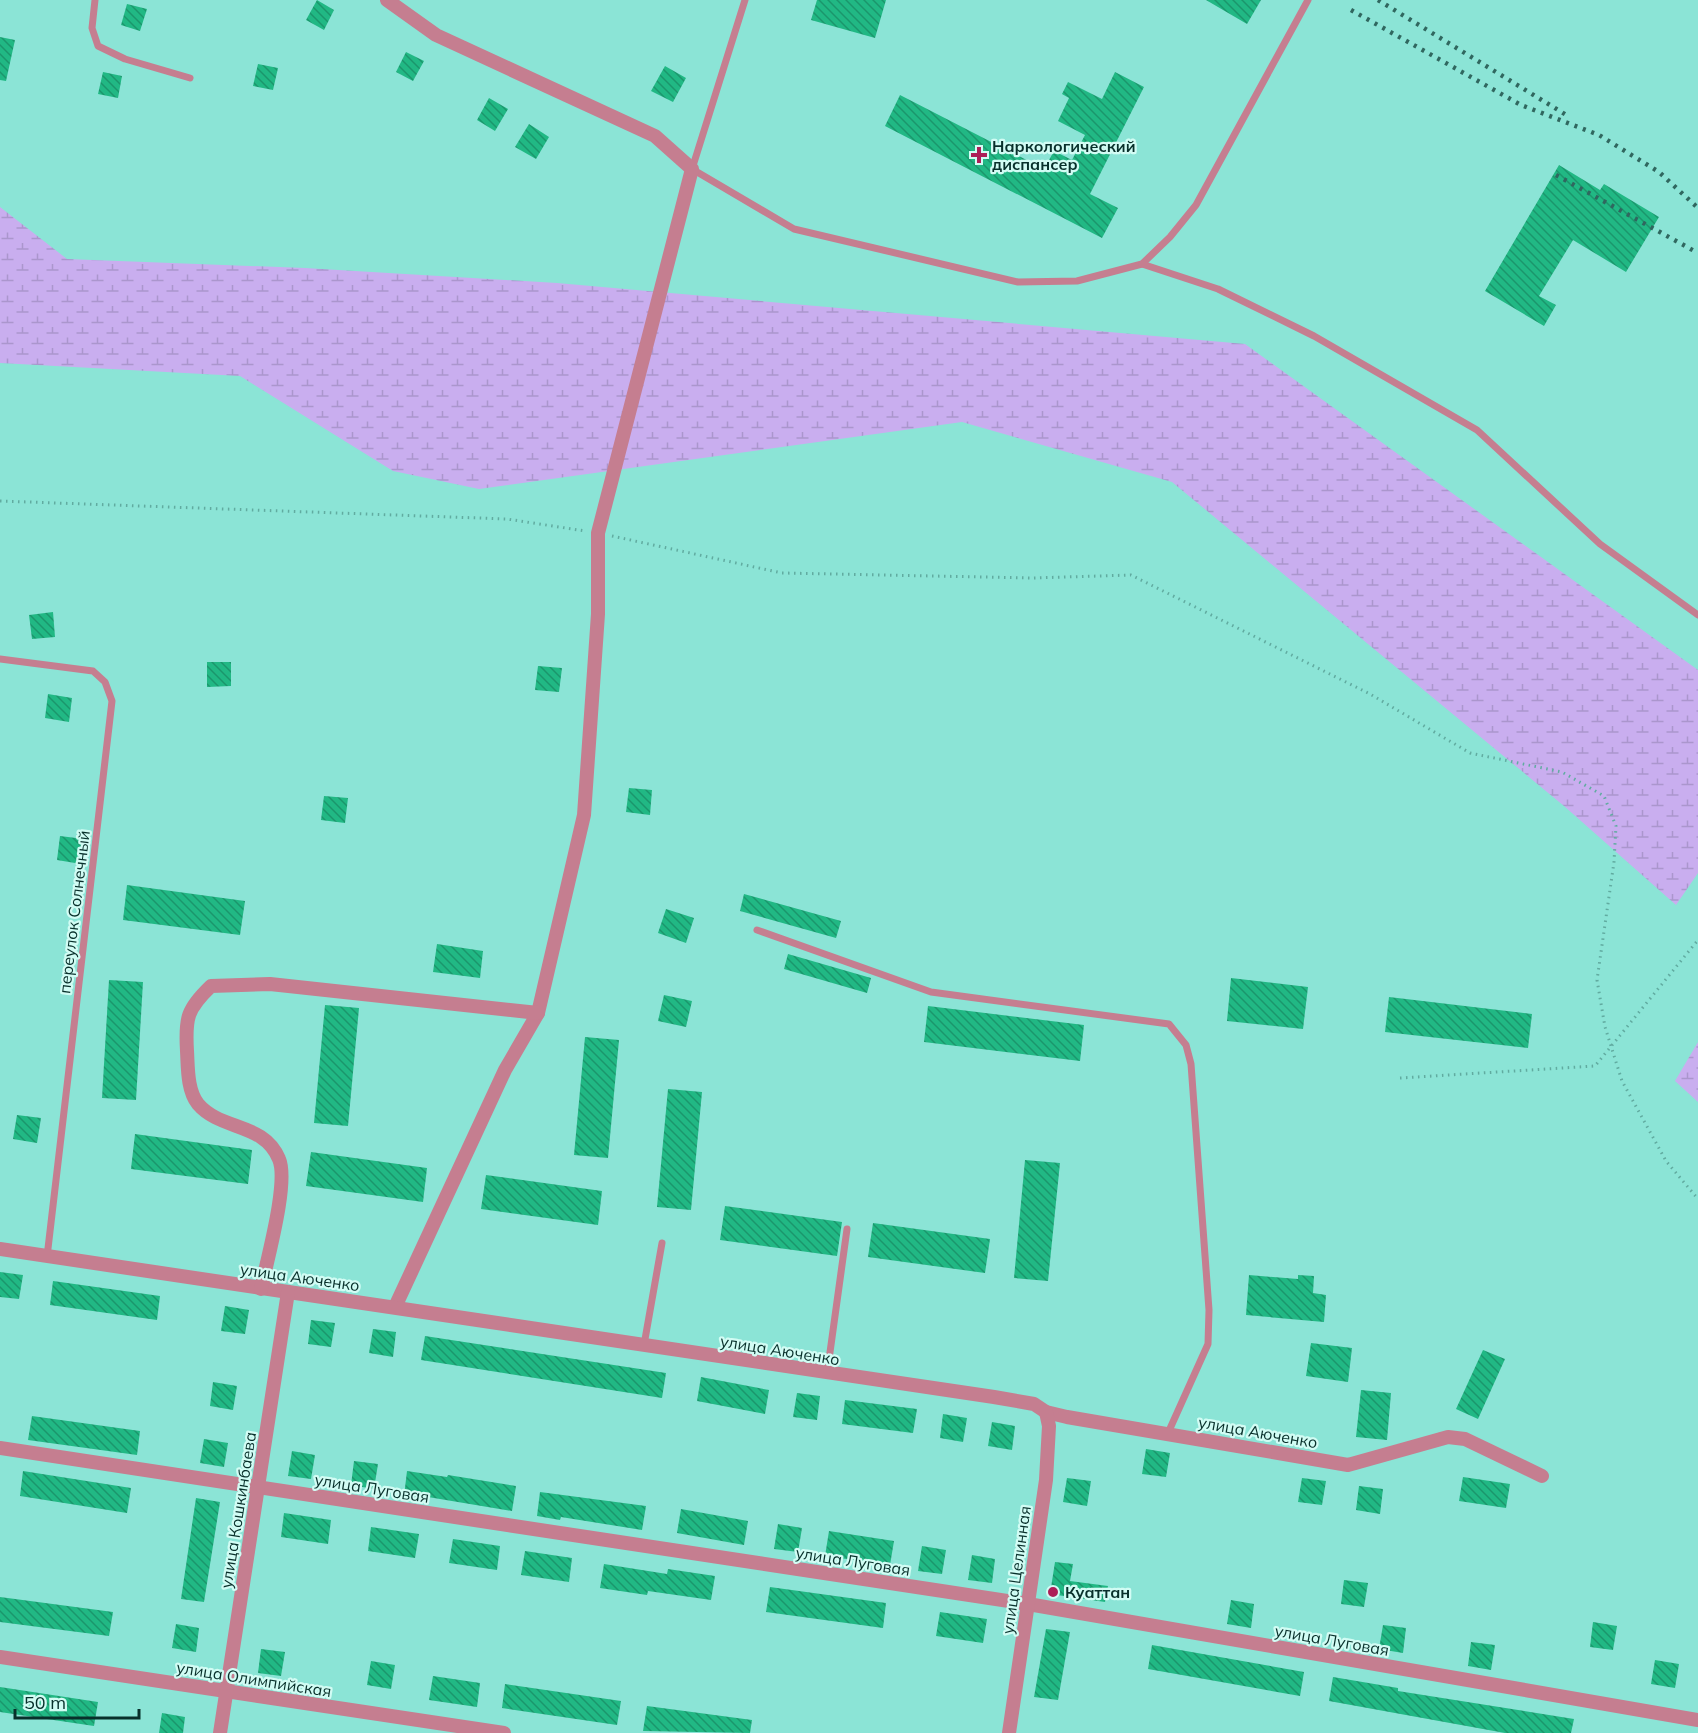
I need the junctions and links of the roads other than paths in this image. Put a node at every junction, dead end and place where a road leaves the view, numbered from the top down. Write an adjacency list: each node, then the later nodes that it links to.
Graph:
1 (95, 0): 5 (lane)
2 (387, 0): 6 (street)
3 (745, 0): 6 (lane)
4 (1308, 0): 7 (lane)
5 (190, 78)
6 (692, 169): 7 (lane); 11 (street)
7 (1142, 264): 8 (lane)
8 (1698, 615)
9 (0, 659): 15 (lane, переулок Солнечный)
10 (757, 930): 22 (lane)
11 (538, 1013): 16 (street); 18 (street)
12 (847, 1229): 20 (lane)
13 (662, 1243): 19 (lane)
14 (0, 1249): 15 (street, улица Аюченко)
15 (46, 1257): 16 (street, улица Аюченко)
16 (261, 1289): 17 (street, улица Аюченко)
17 (288, 1292): 18 (street, улица Аюченко); 25 (street, улица Кошкинбаева)
18 (395, 1308): 19 (street, улица Аюченко)
19 (644, 1345): 20 (street, улица Аюченко)
20 (827, 1374): 21 (street, улица Аюченко)
21 (1046, 1412): 22 (street, улица Аюченко); 26 (street, улица Целинная)
22 (1168, 1433): 24 (street, улица Аюченко)
23 (0, 1448): 25 (street, улица Луговая)
24 (1542, 1476)
25 (259, 1488): 26 (street, улица Луговая); 28 (street, улица Кошкинбаева)
26 (1028, 1604): 29 (street, улица Луговая); 32 (street, улица Целинная)
27 (0, 1657): 28 (street, улица Олимпийская)
28 (226, 1692): 30 (street, улица Кошкинбаева); 31 (street, улица Олимпийская)
29 (1698, 1720)
30 (220, 1733)
31 (504, 1733)
32 (1009, 1733)

